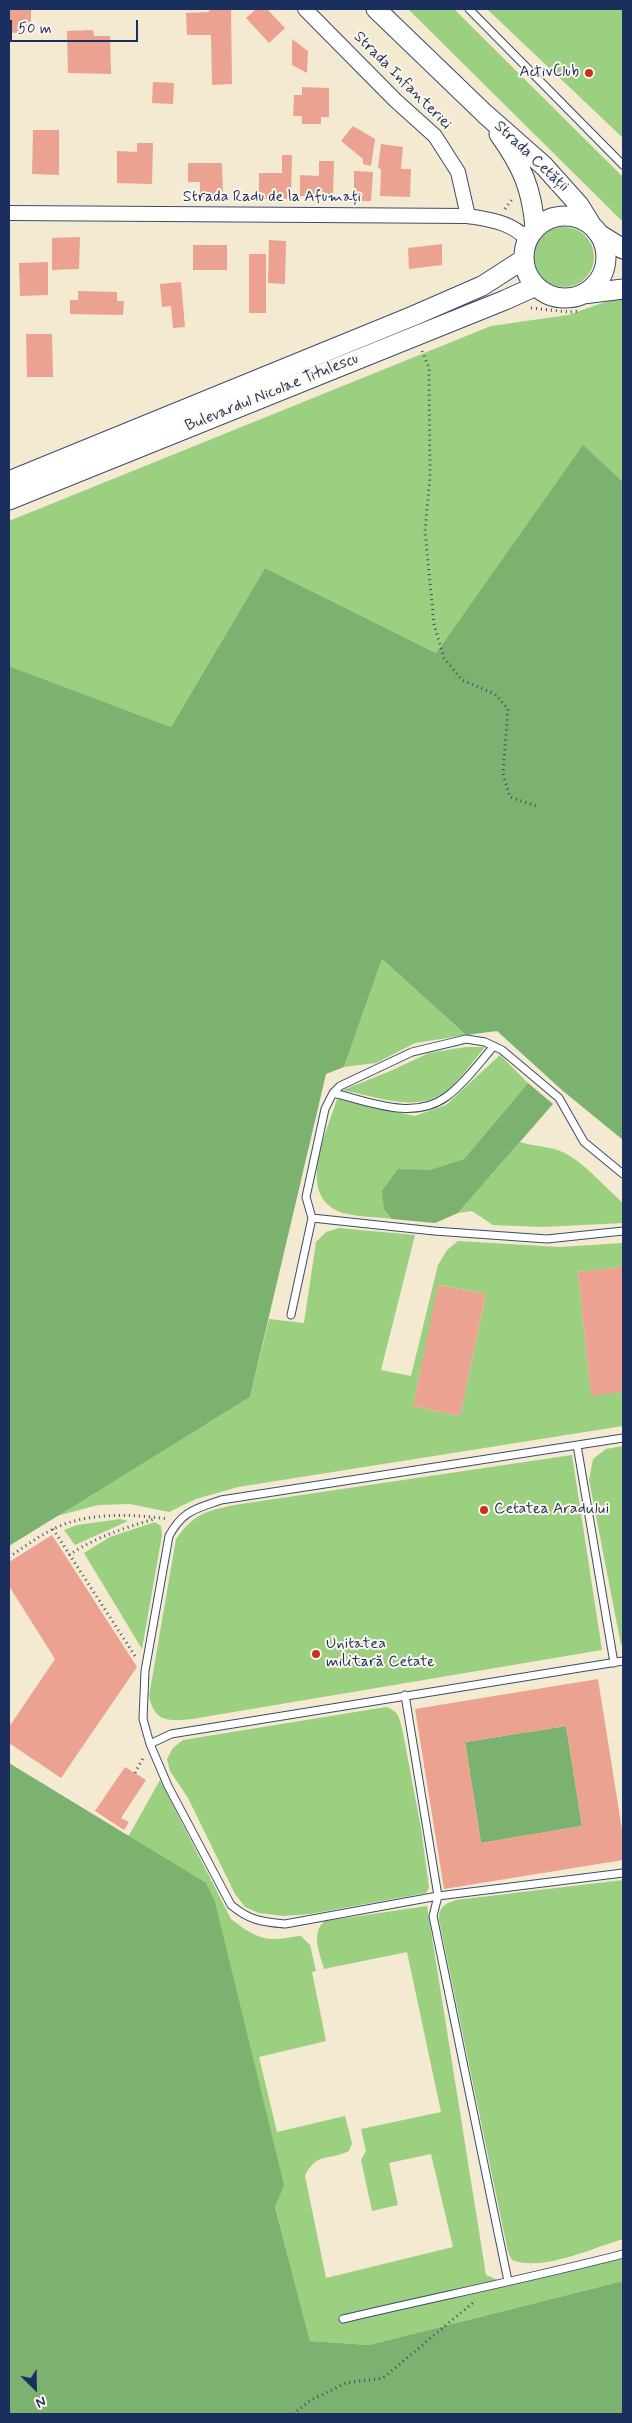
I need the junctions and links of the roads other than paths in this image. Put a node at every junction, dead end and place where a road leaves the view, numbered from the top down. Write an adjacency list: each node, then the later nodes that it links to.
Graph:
1 (305, 9): 7 (street, Strada Infanteriei)
2 (376, 9): 4 (main road, Strada Cetății)
3 (469, 9): 5 (lane)
4 (484, 114): 8 (main road, Strada Cetății); 9 (main road, Strada Cetății)
5 (623, 165)
6 (9, 213): 7 (street, Strada Radu de la Afumați)
7 (468, 216): 9 (street, Strada Radu de la Afumați)
8 (596, 230): 9 (main road, Strada Cetății); 10 (main road, Strada Cetății); 14 (main road, Strada Cetății)
9 (532, 234): 11 (main road, Strada Cetății)
10 (623, 249)
11 (524, 259): 12 (main road); 15 (main road, Bulevardul Nicolae Titulescu)
12 (536, 286): 14 (main road); 16 (main road, Bulevardul Nicolae Titulescu)
13 (623, 289): 14 (main road)
14 (582, 294)
15 (9, 481)
16 (9, 500)
17 (494, 1046): 18 (lane); 18 (lane); 19 (lane)
18 (333, 1093): 20 (lane)
19 (623, 1174)
20 (312, 1218): 21 (lane); 22 (lane)
21 (623, 1232)
22 (291, 1315)
23 (623, 1438): 24 (lane)
24 (577, 1445): 26 (lane); 28 (lane)
25 (623, 1662): 26 (lane)
26 (614, 1663): 27 (lane)
27 (404, 1695): 28 (lane); 30 (lane)
28 (150, 1744): 30 (lane)
29 (623, 1873): 30 (lane)
30 (438, 1896): 32 (lane)
31 (623, 2254): 32 (lane)
32 (508, 2281): 33 (lane)
33 (343, 2319)

